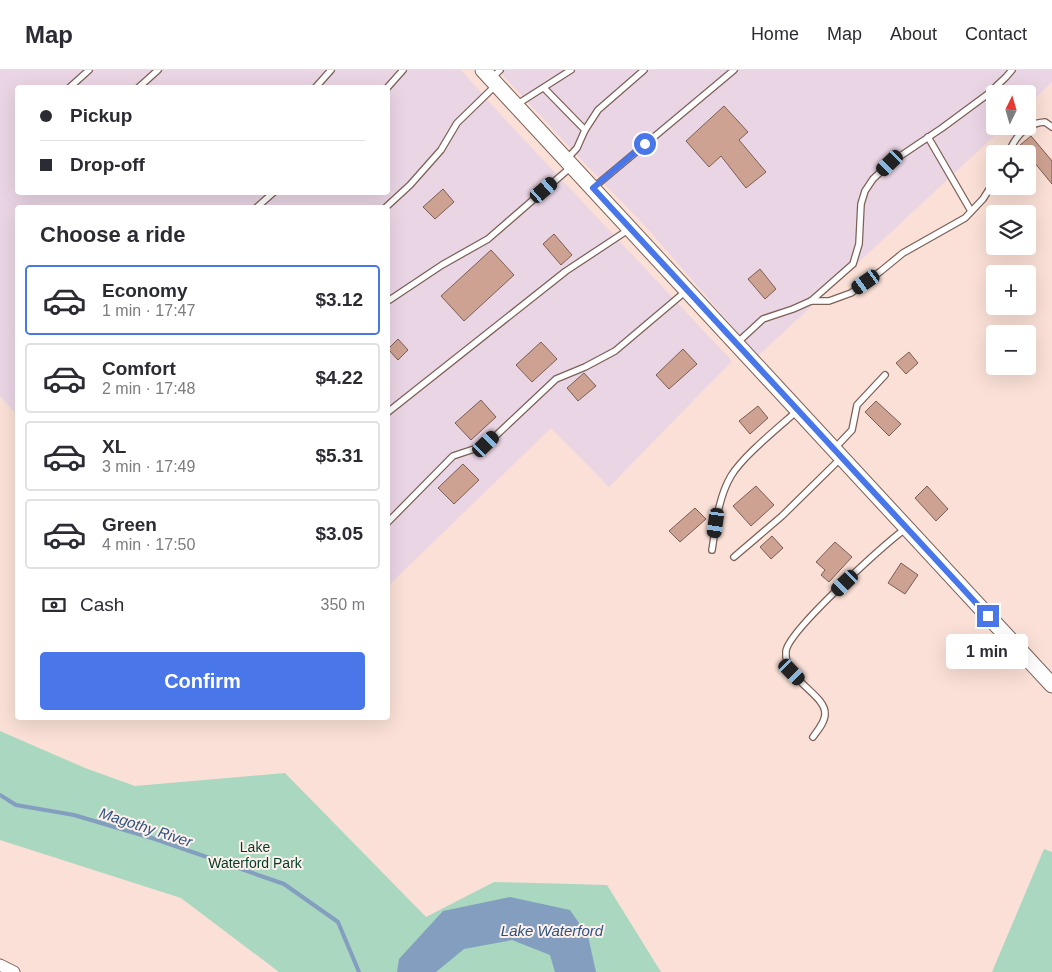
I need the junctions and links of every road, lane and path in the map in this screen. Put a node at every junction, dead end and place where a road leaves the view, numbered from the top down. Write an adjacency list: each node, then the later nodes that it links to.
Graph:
1 (89, 70): 10 (lane)
2 (158, 70): 11 (lane)
3 (331, 70): 12 (lane)
4 (403, 70): 13 (lane)
5 (571, 70): 14 (lane)
6 (644, 70): 17 (lane)
7 (734, 70): 21 (lane)
8 (1012, 70): 18 (lane)
9 (493, 76): 15 (street); 25 (lane)
10 (72, 85)
11 (141, 85)
12 (318, 85)
13 (390, 85)
14 (544, 88): 15 (lane); 17 (lane)
15 (516, 105): 20 (street)
16 (1052, 127): 19 (lane)
17 (585, 130): 20 (lane)
18 (928, 137): 26 (lane); 30 (lane)
19 (1012, 145)
20 (569, 163): 21 (street); 29 (lane)
21 (593, 188): 27 (street)
22 (986, 194): 26 (lane)
23 (271, 195): 24 (lane)
24 (259, 205)
25 (388, 205)
26 (971, 212): 30 (lane)
27 (630, 228): 28 (street); 33 (lane)
28 (687, 290): 31 (street); 36 (lane)
29 (390, 301)
30 (811, 301): 31 (lane)
31 (737, 344): 34 (street)
32 (885, 375): 35 (lane)
33 (390, 410)
34 (798, 410): 35 (street); 38 (lane)
35 (838, 453): 37 (street); 39 (lane)
36 (390, 520)
37 (907, 528): 40 (street); 41 (lane)
38 (712, 550)
39 (734, 557)
40 (1052, 685)
41 (813, 737)
42 (0, 965): 43 (street)
43 (14, 972)

